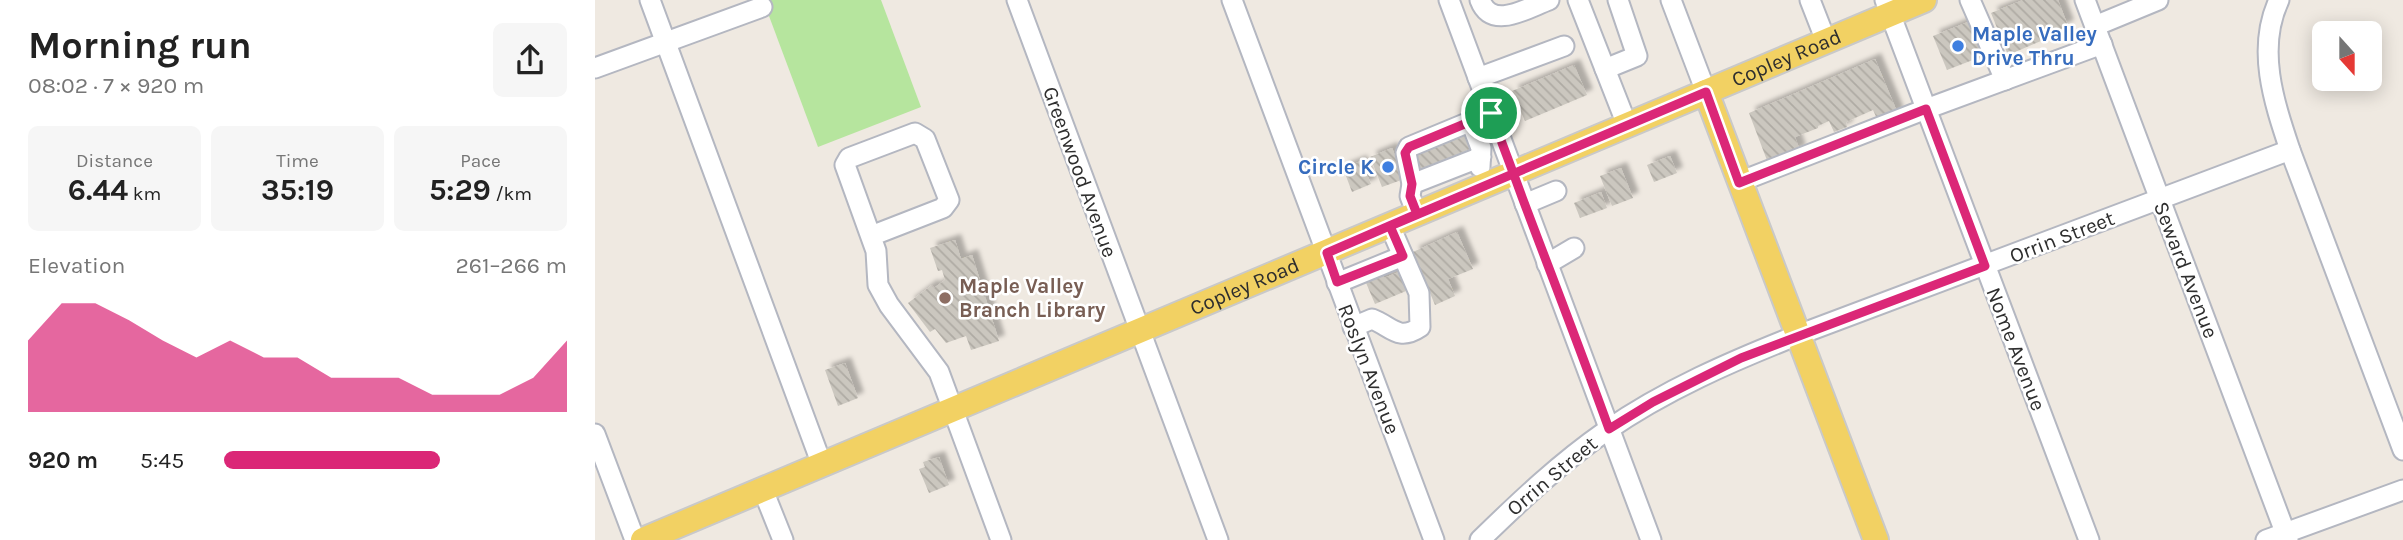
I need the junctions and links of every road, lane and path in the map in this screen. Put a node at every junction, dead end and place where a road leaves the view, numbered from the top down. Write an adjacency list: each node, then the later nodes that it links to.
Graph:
1 (650, 0): 20 (street)
2 (1017, 0): 53 (street, Greenwood Avenue)
3 (1232, 0): 47 (street, Roslyn Avenue)
4 (1449, 0): 25 (street)
5 (1480, 0): 6 (street)
6 (1549, 0)
7 (1578, 0): 24 (street)
8 (1618, 0): 24 (street)
9 (1671, 0): 27 (street)
10 (1810, 0): 19 (street)
11 (1924, 0): 17 (main road, Copley Road)
12 (1970, 0): 26 (street)
13 (2085, 0): 18 (street, Seward Avenue)
14 (2279, 0): 32 (street)
15 (2154, 1): 18 (street)
16 (762, 7): 20 (street)
17 (1888, 7): 19 (main road, Copley Road); 28 (street, Nome Avenue)
18 (2095, 26): 21 (street, Seward Avenue)
19 (1826, 41): 27 (main road, Copley Road)
20 (666, 43): 23 (street); 59 (street)
21 (2102, 44): 26 (street); 41 (street, Seward Avenue)
22 (1565, 46): 25 (street)
23 (595, 68)
24 (1605, 69): 31 (street)
25 (1478, 78): 29 (street)
26 (2005, 80): 28 (street)
27 (1706, 92): 31 (main road, Copley Road); 36 (main road)
28 (1926, 109): 36 (street); 50 (street, Nome Avenue)
29 (1491, 113): 30 (street); 35 (street)
30 (1471, 122): 33 (street); 37 (street)
31 (1627, 125): 35 (main road, Copley Road)
32 (2290, 150): 41 (street, Orrin Street); 58 (street)
33 (1481, 157): 34 (street); 38 (street)
34 (1443, 172): 37 (street); 40 (street)
35 (1514, 173): 38 (main road, Copley Road); 42 (street)
36 (1739, 183): 54 (main road)
37 (1412, 184): 43 (street)
38 (1485, 186): 40 (main road, Copley Road)
39 (1556, 191): 42 (street)
40 (1454, 199): 43 (main road, Copley Road)
41 (2159, 200): 50 (street, Orrin Street); 62 (street, Seward Avenue)
42 (1525, 204): 49 (street)
43 (1417, 214): 44 (main road, Copley Road)
44 (1390, 226): 47 (main road, Copley Road); 48 (street)
45 (871, 236): 45 (street); 55 (street)
46 (1574, 248): 49 (street)
47 (1327, 253): 51 (street, Roslyn Avenue); 53 (main road, Copley Road)
48 (1403, 256): 51 (street); 52 (street)
49 (1547, 264): 56 (street)
50 (1985, 266): 54 (street, Orrin Street); 72 (street, Nome Avenue)
51 (1337, 282): 52 (street, Roslyn Avenue)
52 (1353, 327): 68 (street, Roslyn Avenue)
53 (1139, 331): 55 (main road, Copley Road); 67 (street, Greenwood Avenue)
54 (1798, 335): 56 (street, Orrin Street); 71 (main road)
55 (951, 410): 59 (main road, Copley Road); 66 (street)
56 (1609, 429): 69 (street, Orrin Street); 70 (street)
57 (595, 434): 63 (street)
58 (2403, 450)
59 (822, 465): 60 (main road, Copley Road)
60 (763, 490): 64 (main road, Copley Road); 65 (street)
61 (2403, 490): 62 (street)
62 (2286, 536): 73 (street)
63 (635, 540)
64 (643, 540)
65 (783, 540)
66 (1001, 540)
67 (1218, 540)
68 (1434, 540)
69 (1480, 540)
70 (1651, 540)
71 (1876, 540)
72 (2089, 540)
73 (2266, 540)

